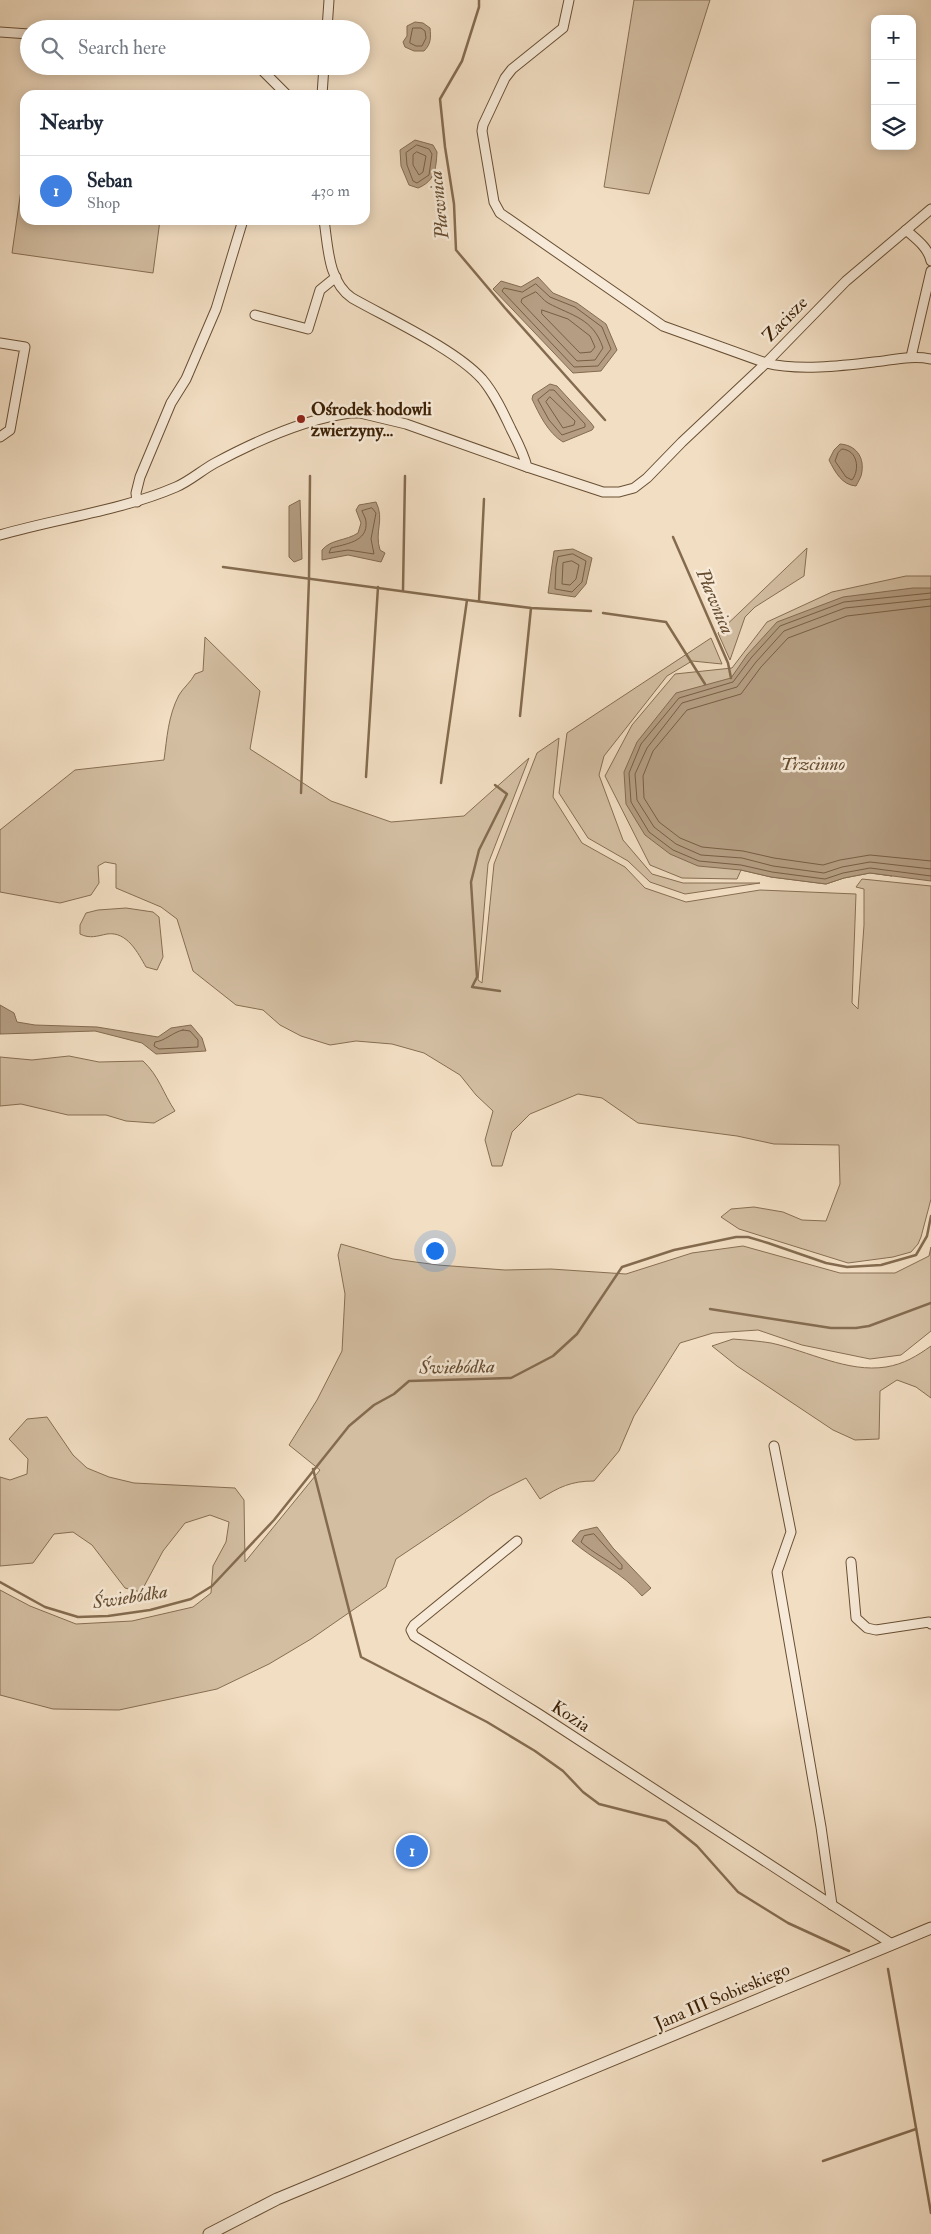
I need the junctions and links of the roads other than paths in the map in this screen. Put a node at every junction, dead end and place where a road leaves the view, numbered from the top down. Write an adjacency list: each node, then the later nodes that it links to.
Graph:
1 (329, 0): 3 (street)
2 (569, 0): 21 (street)
3 (328, 20)
4 (0, 32): 5 (street)
5 (20, 33)
6 (267, 75): 8 (street)
7 (323, 75): 9 (street)
8 (283, 90)
9 (322, 90)
10 (931, 209): 13 (street, Zacisze)
11 (241, 225): 24 (street)
12 (325, 225): 16 (street)
13 (906, 230): 14 (street); 21 (street, Zacisze)
14 (931, 261)
15 (931, 271): 19 (street)
16 (336, 277): 17 (street); 23 (street)
17 (255, 315)
18 (0, 342): 22 (street)
19 (911, 357): 20 (street, Zacisze); 21 (street, Zacisze)
20 (931, 359)
21 (766, 362): 23 (street)
22 (0, 437)
23 (527, 467): 24 (street)
24 (137, 502): 25 (street)
25 (0, 534)
26 (774, 1446): 30 (street)
27 (517, 1541): 30 (street, Kozia)
28 (851, 1562): 29 (street)
29 (931, 1624)
30 (832, 1905): 32 (street, Kozia)
31 (931, 1928): 32 (street, Jana III Sobieskiego)
32 (892, 1944): 33 (street, Jana III Sobieskiego)
33 (209, 2234)

